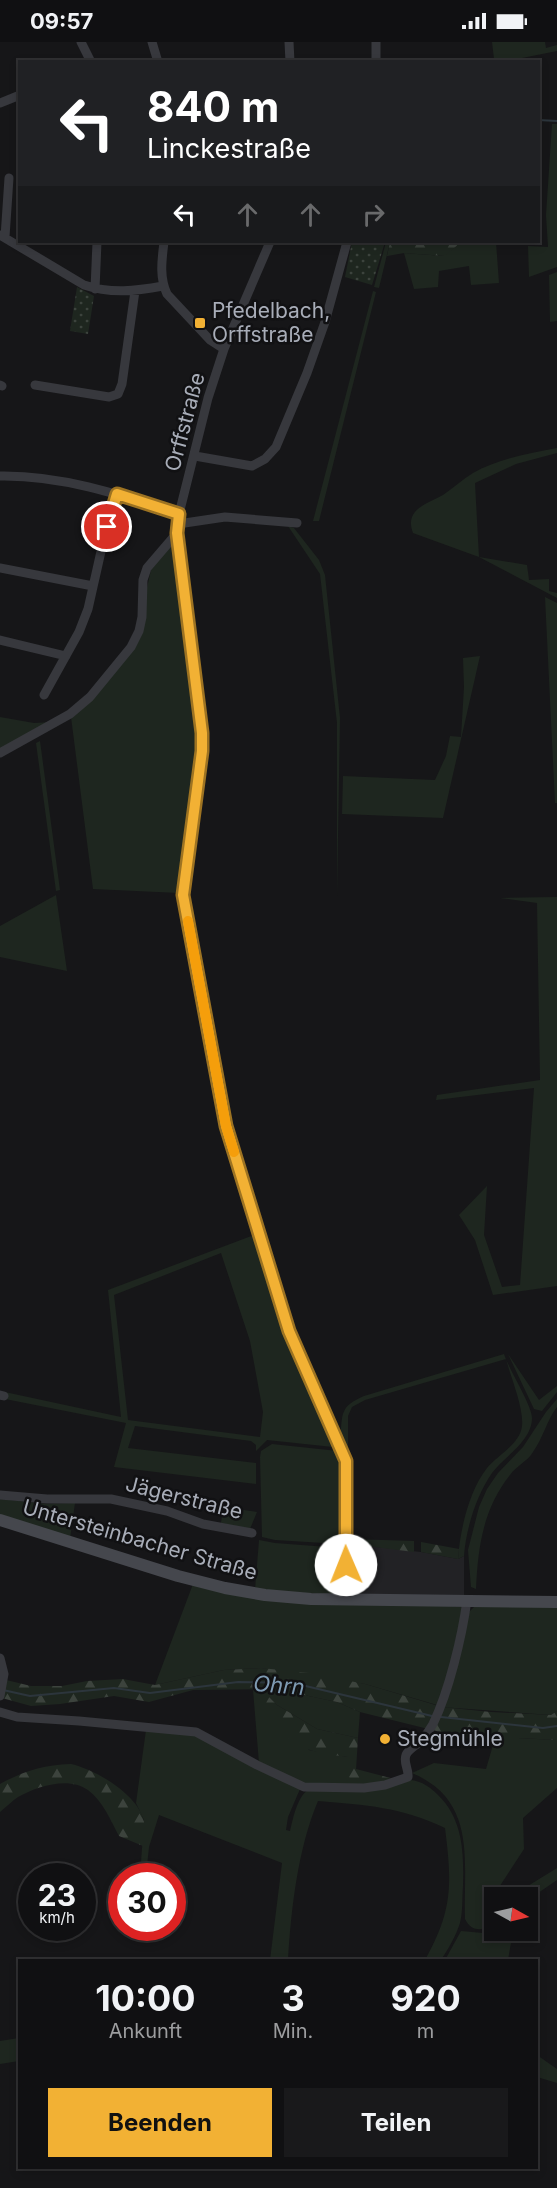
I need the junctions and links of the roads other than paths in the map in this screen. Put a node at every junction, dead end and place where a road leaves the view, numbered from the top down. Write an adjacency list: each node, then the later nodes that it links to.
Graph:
1 (81, 42): 5 (street)
2 (152, 42): 6 (street)
3 (289, 42): 7 (street)
4 (376, 42): 8 (street)
5 (90, 60)
6 (157, 60)
7 (290, 60)
8 (376, 60)
9 (18, 96): 10 (street)
10 (0, 103)
11 (9, 178): 12 (street)
12 (2, 236): 18 (street)
13 (97, 243): 18 (street)
14 (164, 243): 17 (street)
15 (270, 243): 20 (street, Orffstraße)
16 (347, 243): 22 (street)
17 (163, 286): 19 (street); 20 (street)
18 (95, 289): 19 (street)
19 (135, 291): 21 (street)
20 (224, 349): 22 (street, Orffstraße)
21 (35, 385)
22 (195, 456): 26 (street, Orffstraße)
23 (0, 476): 24 (street)
24 (117, 494): 26 (street); 28 (street)
25 (297, 523): 26 (street)
26 (178, 524): 32 (street); 36 (street)
27 (0, 568): 28 (street)
28 (93, 586): 30 (street)
29 (0, 640): 30 (street)
30 (66, 656): 31 (street)
31 (44, 694)
32 (0, 753)
33 (0, 1495): 35 (street, Jägerstraße)
34 (0, 1520): 36 (main road, Untersteinbacher Straße)
35 (252, 1533)
36 (346, 1599): 37 (main road, Untersteinbacher Straße)
37 (467, 1600): 38 (main road, Untersteinbacher Straße); 41 (street)
38 (557, 1602)
39 (0, 1658): 40 (street)
40 (0, 1695)
41 (0, 1712)

